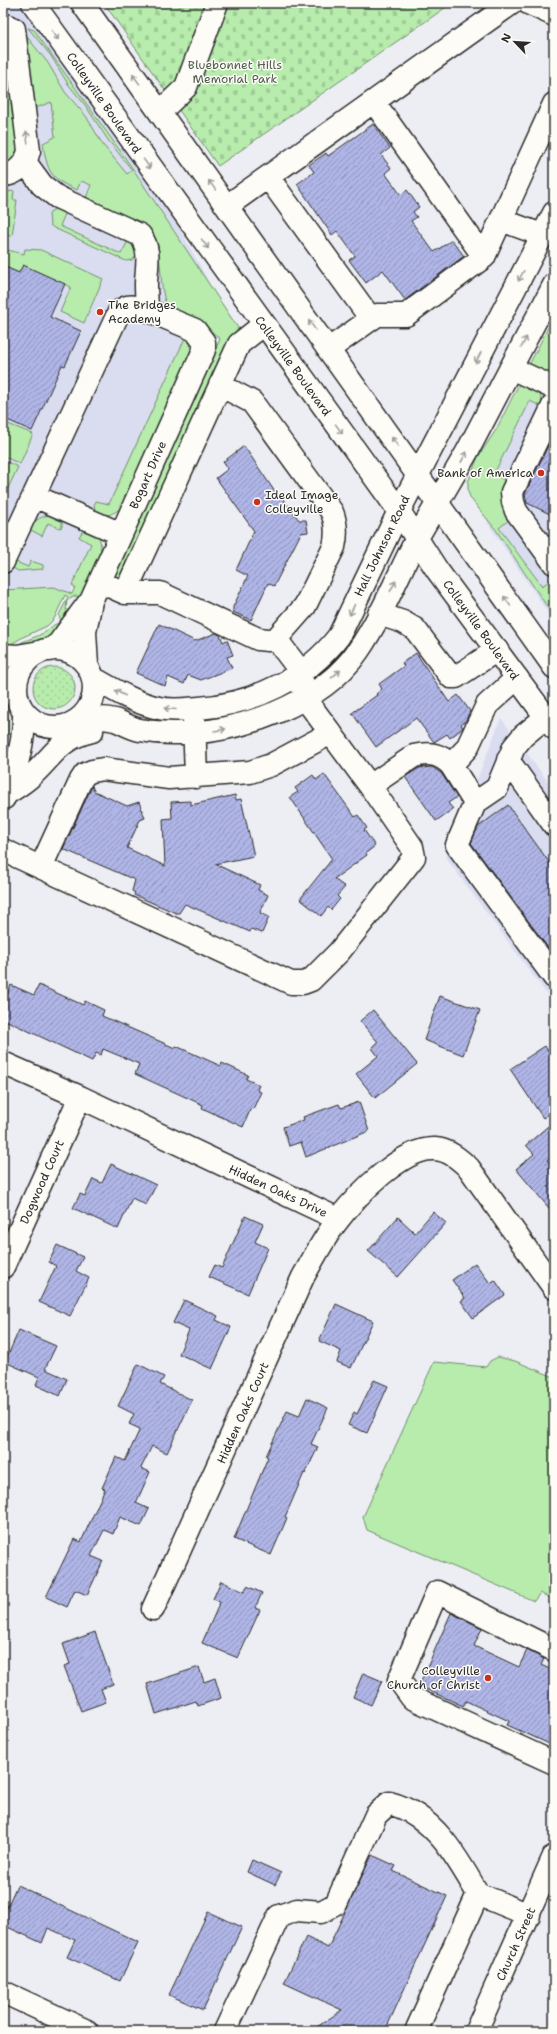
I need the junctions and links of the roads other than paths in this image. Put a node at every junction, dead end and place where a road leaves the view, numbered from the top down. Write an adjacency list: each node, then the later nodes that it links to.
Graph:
1 (33, 3): 22 (street, Colleyville Boulevard, one-way to 22)
2 (82, 3): 10 (street, one-way to 2)
3 (217, 3): 10 (street)
4 (512, 3): 8 (street)
5 (528, 3): 6 (street)
6 (554, 15)
7 (3, 24): 11 (street, one-way to 7)
8 (374, 102): 13 (street); 18 (street)
9 (554, 104): 16 (street)
10 (160, 112): 14 (street, one-way to 10)
11 (25, 162): 12 (street); 20 (street)
12 (3, 175)
13 (268, 177): 14 (street); 21 (street)
14 (227, 206): 23 (street, one-way to 14)
15 (554, 213): 17 (street, Hall Johnson Road)
16 (501, 220): 17 (street); 18 (street)
17 (542, 235): 28 (street, Hall Johnson Road, one-way to 28)
18 (484, 257): 21 (street)
19 (554, 285): 24 (street, one-way to 19)
20 (147, 310): 29 (street); 32 (street, Bogart Drive)
21 (371, 319): 23 (street)
22 (263, 325): 25 (street); 31 (street, Colleyville Boulevard, one-way to 31)
23 (329, 349): 28 (street, one-way to 23)
24 (511, 368): 26 (street); 30 (street, one-way to 24)
25 (220, 385): 37 (street); 40 (street)
26 (554, 388)
27 (554, 404): 35 (street)
28 (418, 474): 30 (street); 31 (street, Hall Johnson Road)
29 (34, 496): 32 (street); 34 (street)
30 (439, 504): 33 (street); 44 (street, one-way to 30)
31 (399, 512): 33 (street, Colleyville Boulevard); 46 (street, Hall Johnson Road, one-way to 46)
32 (121, 534): 36 (street, Bogart Drive)
33 (417, 538): 39 (street, one-way to 33); 41 (street, Colleyville Boulevard)
34 (3, 562)
35 (554, 563)
36 (100, 582): 37 (street); 38 (street, Bogart Drive)
37 (125, 593): 40 (street)
38 (91, 601): 42 (street, Bogart Drive); 45 (street, Bogart Drive)
39 (379, 614): 41 (street); 48 (street, one-way to 39)
40 (276, 639): 46 (street)
41 (497, 650): 47 (street, Colleyville Boulevard)
42 (45, 651): 43 (street); 45 (street); 49 (street)
43 (3, 655)
44 (554, 668)
45 (90, 672): 50 (street, Hall Johnson Road, one-way to 45); 52 (street)
46 (301, 672): 48 (street); 50 (street, Hall Johnson Road)
47 (517, 678): 51 (street, Colleyville Boulevard); 57 (street)
48 (304, 697): 54 (street, one-way to 48); 55 (street)
49 (14, 698): 52 (street); 60 (street)
50 (194, 709): 54 (street)
51 (550, 723): 56 (street)
52 (65, 725): 53 (street); 60 (street)
53 (140, 730): 54 (street); 60 (street)
54 (194, 733): 58 (street)
55 (331, 733): 58 (street); 59 (street)
56 (508, 760): 61 (street); 62 (street)
57 (451, 765): 59 (street); 61 (street)
58 (196, 777): 64 (street)
59 (370, 786): 64 (street)
60 (4, 797)
61 (475, 803): 65 (street)
62 (554, 825)
63 (3, 850): 64 (street)
64 (41, 867)
65 (554, 977)
66 (3, 1063): 67 (street, Hidden Oaks Drive)
67 (80, 1097): 68 (street, Hidden Oaks Drive); 69 (street, Dogwood Court)
68 (338, 1220): 70 (street, Hidden Oaks Drive); 71 (street, Hidden Oaks Court)
69 (3, 1267)
70 (554, 1288)
71 (154, 1609)
72 (554, 1650): 73 (street)
73 (554, 1763)
74 (554, 1856): 76 (street, Church Street)
75 (478, 1894): 76 (street); 79 (street); 80 (street)
76 (529, 1915): 81 (street, Church Street)
77 (3, 1992): 78 (street)
78 (87, 2031)
79 (225, 2031)
80 (420, 2031)
81 (476, 2031)

